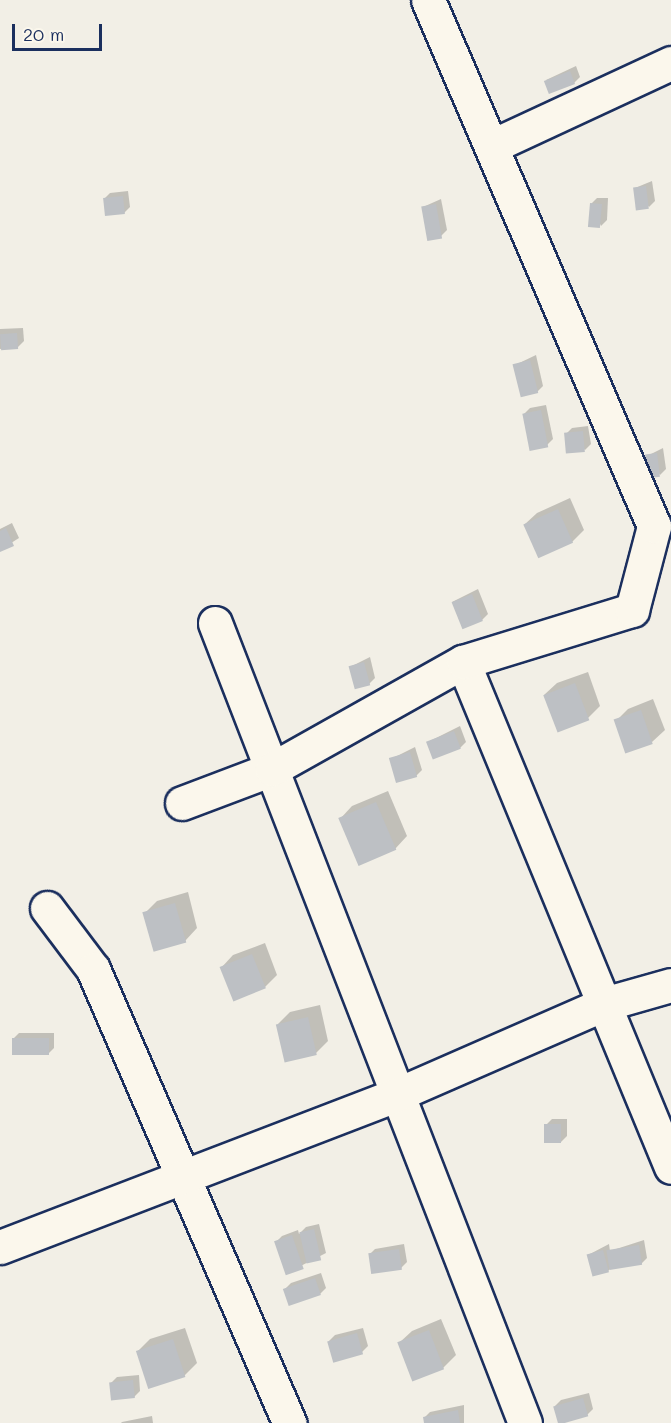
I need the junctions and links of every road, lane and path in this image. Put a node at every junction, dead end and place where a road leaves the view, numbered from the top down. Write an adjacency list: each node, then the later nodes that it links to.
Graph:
1 (428, 0): 3 (street)
2 (671, 63): 3 (street)
3 (492, 146): 5 (street)
4 (215, 623): 6 (street)
5 (463, 662): 6 (street); 10 (street)
6 (272, 769): 7 (street); 11 (street)
7 (182, 803)
8 (46, 908): 13 (street)
9 (671, 985): 10 (street)
10 (604, 1004): 11 (street); 12 (street)
11 (398, 1094): 13 (street); 16 (street)
12 (671, 1167)
13 (184, 1174): 14 (street); 15 (street)
14 (0, 1247)
15 (289, 1423)
16 (525, 1423)

